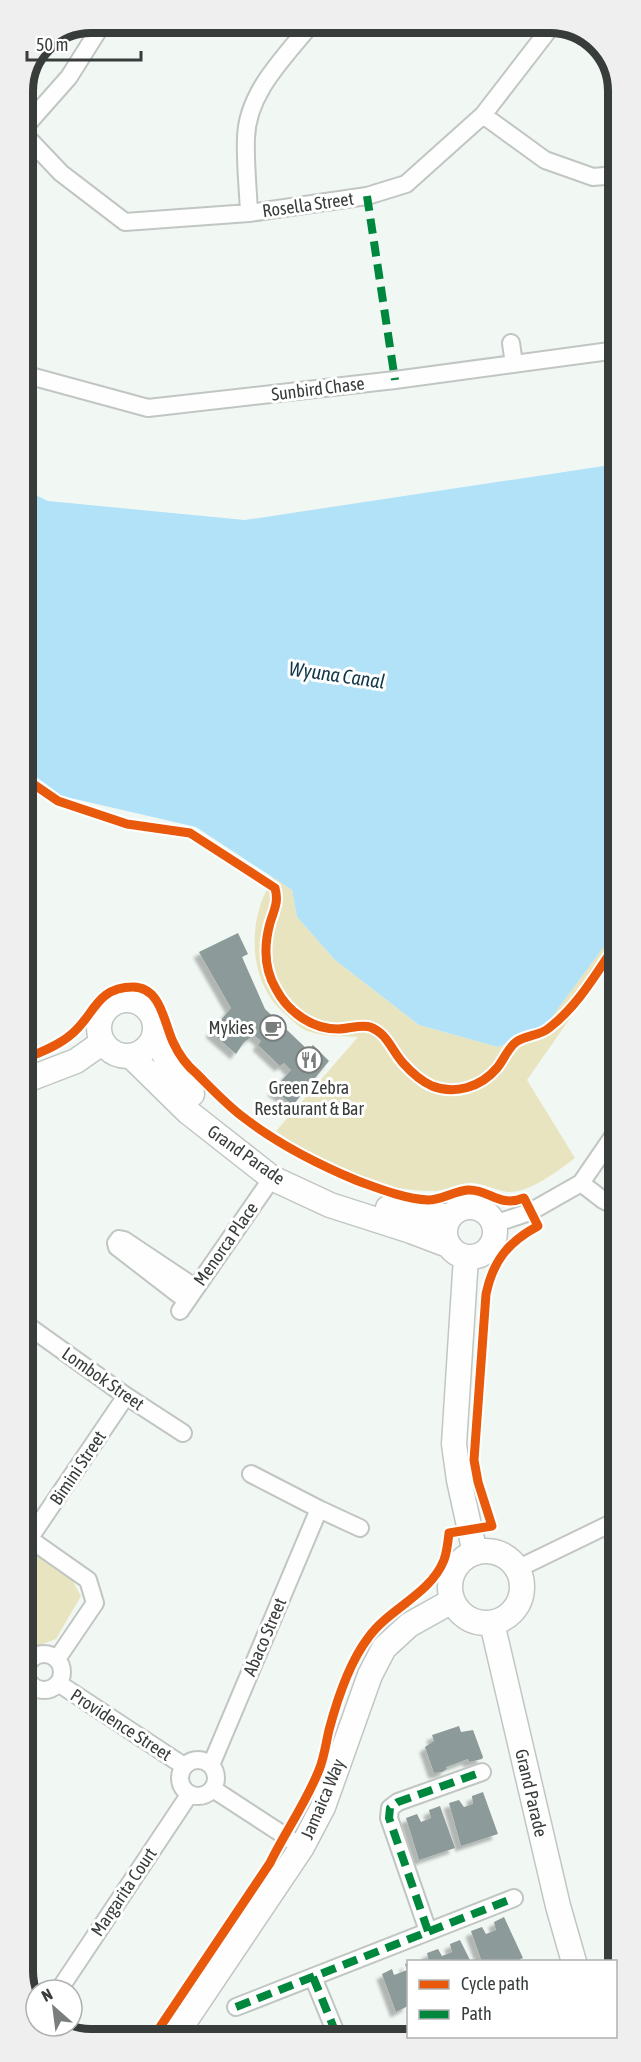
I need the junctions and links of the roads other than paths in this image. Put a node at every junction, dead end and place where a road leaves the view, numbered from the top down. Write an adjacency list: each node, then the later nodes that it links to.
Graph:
1 (96, 33): 5 (street)
2 (304, 33): 8 (street)
3 (546, 33): 4 (street, Rosella Street)
4 (483, 115): 7 (street); 8 (street, Rosella Street)
5 (33, 119)
6 (33, 142): 8 (street, Rosella Street)
7 (608, 176)
8 (249, 213)
9 (511, 343): 11 (street)
10 (608, 351): 11 (street, Sunbird Chase)
11 (514, 364): 12 (street, Sunbird Chase)
12 (33, 377)
13 (155, 1032): 14 (street); 15 (street); 21 (street, Grand Parade)
14 (103, 1042): 15 (street); 16 (street)
15 (131, 1056): 18 (street, Grand Parade)
16 (33, 1078)
17 (608, 1144): 19 (street)
18 (272, 1178): 23 (street, Grand Parade); 24 (street, Menorca Place)
19 (581, 1183): 20 (street); 22 (street)
20 (608, 1203)
21 (450, 1216): 22 (street); 23 (street)
22 (494, 1224): 23 (street)
23 (457, 1251): 34 (street)
24 (187, 1300)
25 (33, 1329): 26 (street, Lombok Street)
26 (126, 1396): 27 (street, Lombok Street); 31 (street, Bimini Street)
27 (183, 1433)
28 (250, 1474): 29 (street)
29 (319, 1509): 32 (street); 42 (street, Abaco Street)
30 (608, 1525): 35 (street)
31 (33, 1528)
32 (360, 1528)
33 (33, 1541): 39 (street)
34 (475, 1553): 35 (street); 36 (street)
35 (518, 1569): 37 (street)
36 (452, 1600): 37 (street); 47 (street, Jamaica Way)
37 (492, 1623): 50 (street, Grand Parade)
38 (33, 1656): 39 (street)
39 (57, 1659): 40 (street)
40 (58, 1683): 41 (street); 43 (street, Providence Street)
41 (33, 1693)
42 (211, 1765): 43 (street); 45 (street)
43 (184, 1766): 46 (street)
44 (483, 1772): 49 (street)
45 (213, 1789): 46 (street); 47 (street)
46 (189, 1795): 52 (street, Margarita Court)
47 (302, 1847): 54 (street, Jamaica Way)
48 (514, 1898): 49 (street)
49 (428, 1931): 51 (street)
50 (572, 1960)
51 (313, 1977): 53 (street); 55 (street)
52 (67, 1978)
53 (236, 2007)
54 (180, 2029)
55 (334, 2029)

